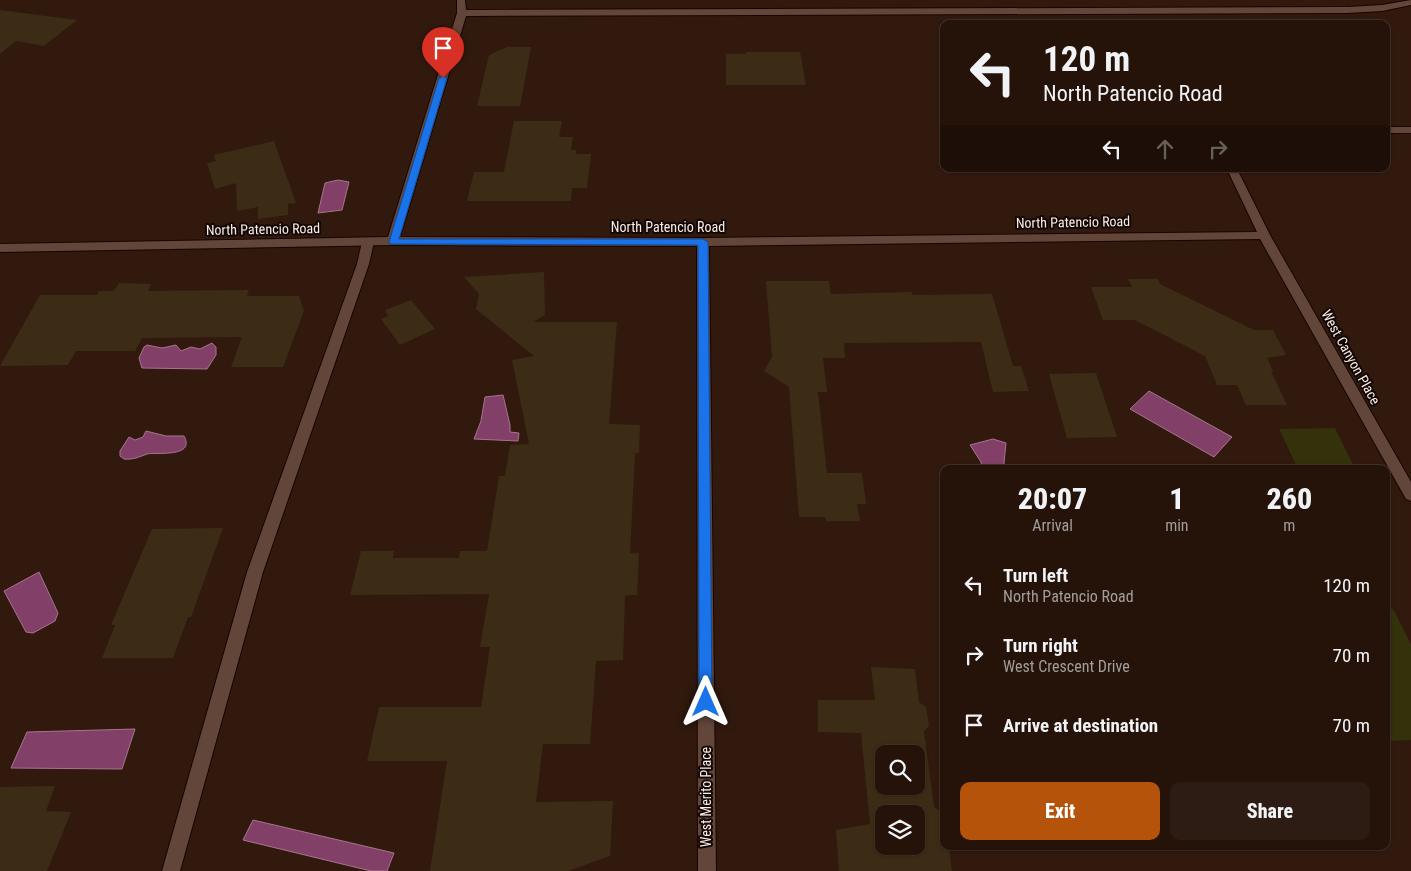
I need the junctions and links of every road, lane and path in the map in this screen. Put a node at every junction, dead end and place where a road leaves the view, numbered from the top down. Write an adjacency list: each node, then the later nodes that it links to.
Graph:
1 (461, 0): 7 (street)
2 (703, 0): 6 (street)
3 (1339, 0): 5 (street)
4 (1411, 2): 5 (street)
5 (1347, 10): 6 (street)
6 (703, 11): 7 (street)
7 (462, 13): 13 (street)
8 (1390, 130): 9 (street)
9 (1411, 130)
10 (1233, 172): 11 (street)
11 (1264, 234): 14 (street, North Patencio Road); 16 (street, West Canyon Place)
12 (368, 242): 13 (street, North Patencio Road); 15 (street, North Patencio Road); 17 (street)
13 (394, 242): 14 (street, North Patencio Road)
14 (703, 242): 18 (street, West Merito Place)
15 (0, 248)
16 (1411, 495)
17 (171, 871)
18 (707, 871)

